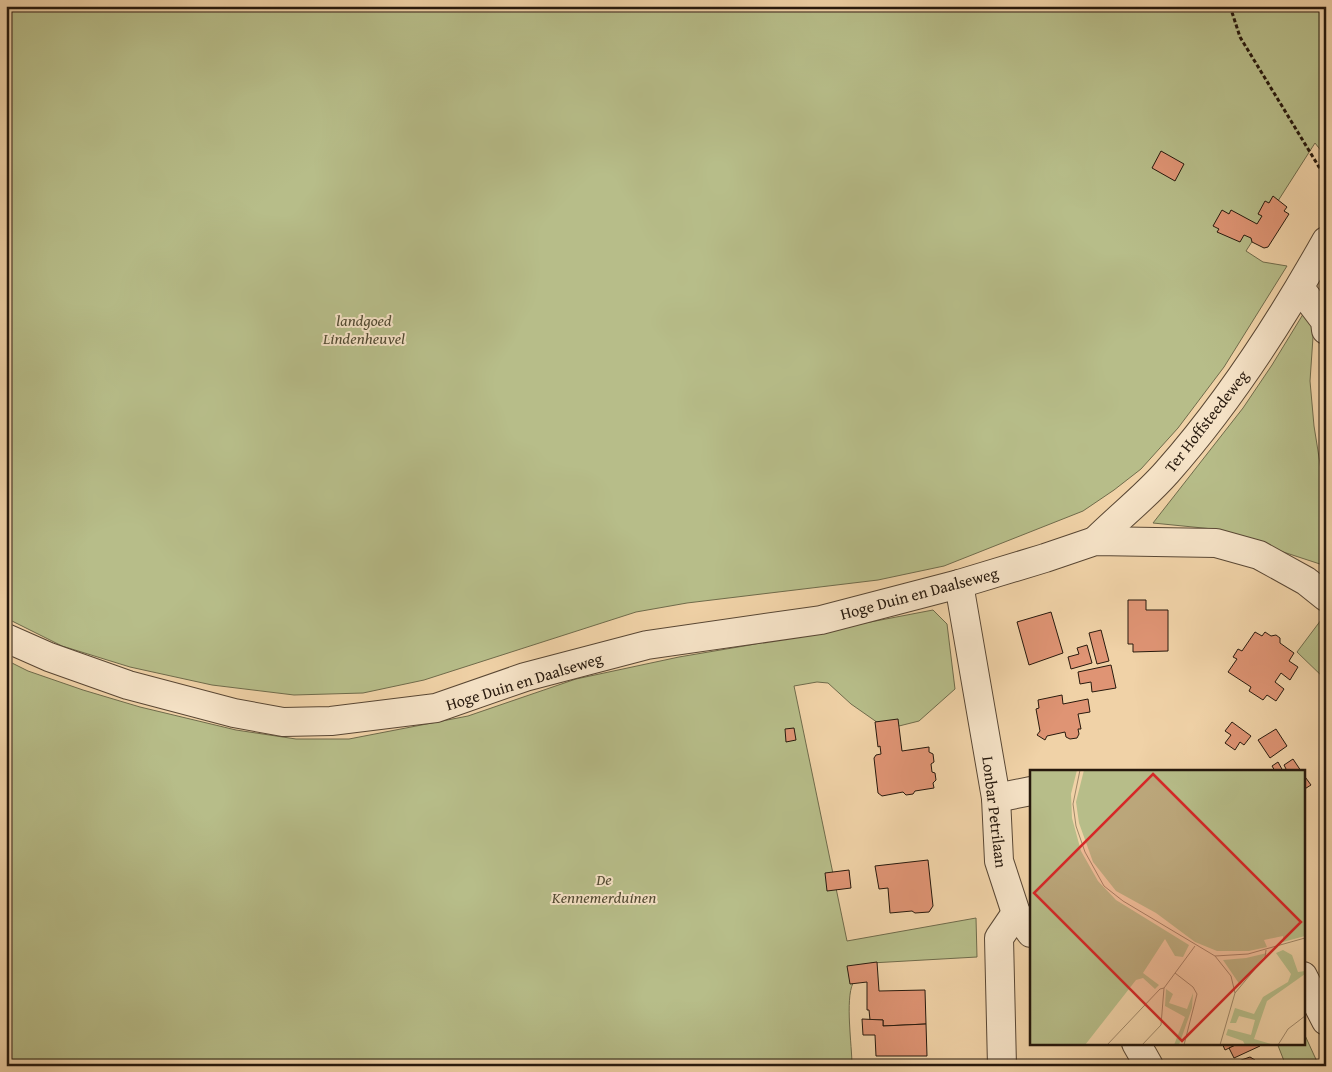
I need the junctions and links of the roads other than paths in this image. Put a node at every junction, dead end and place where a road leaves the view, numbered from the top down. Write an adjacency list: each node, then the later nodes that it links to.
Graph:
1 (1326, 241): 2 (street, Ter Hoffsteedeweg)
2 (1300, 288): 3 (street); 4 (street, Ter Hoffsteedeweg)
3 (1326, 330)
4 (1095, 541): 5 (street, Ter Hoffsteedeweg); 7 (street, Ter Hoffsteedeweg)
5 (1045, 558): 6 (street, Hoge Duin en Daalseweg)
6 (959, 584): 8 (street, Hoge Duin en Daalseweg); 10 (street, Lonbar Petrilaan)
7 (1326, 597)
8 (6, 638)
9 (1030, 791): 10 (street)
10 (996, 798): 11 (street, Lonbar Petrilaan)
11 (1023, 923): 15 (street, Lonbar Petrilaan)
12 (1304, 978): 13 (street)
13 (1326, 1021)
14 (1137, 1044): 16 (street)
15 (1002, 1066)
16 (1149, 1066)

